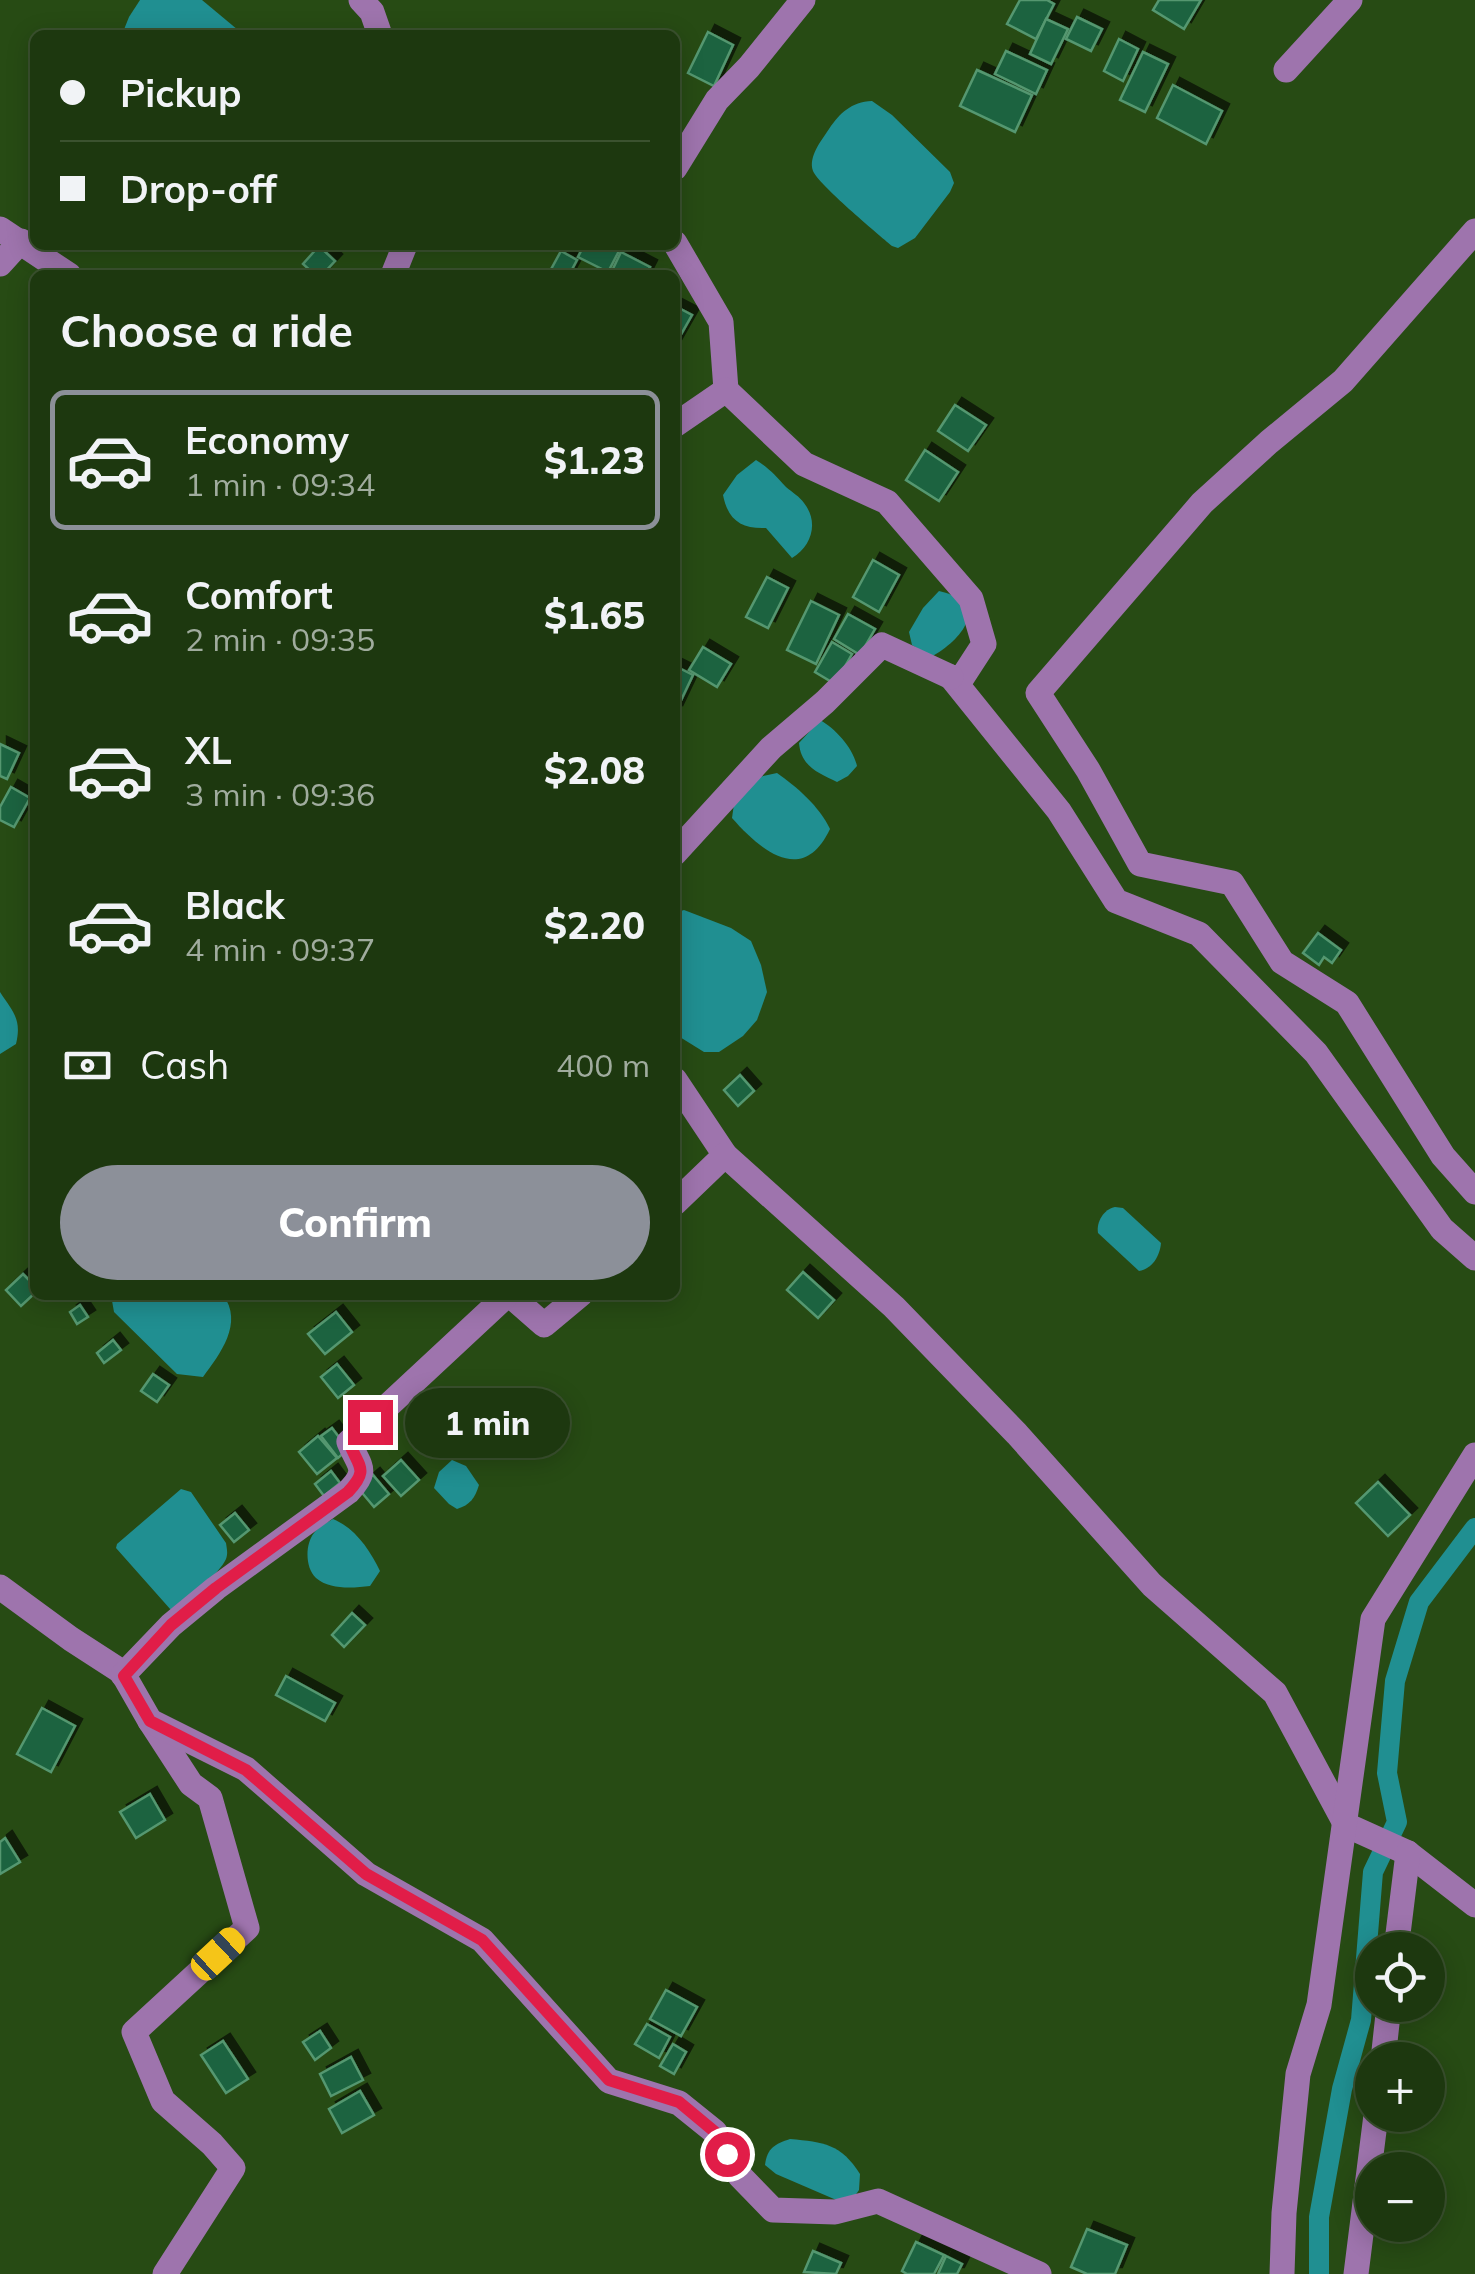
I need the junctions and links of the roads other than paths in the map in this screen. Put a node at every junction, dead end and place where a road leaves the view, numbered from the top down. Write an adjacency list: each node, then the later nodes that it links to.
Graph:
1 (361, 0): 4 (street)
2 (803, 0): 6 (street)
3 (1350, 0): 5 (street)
4 (378, 30)
5 (1286, 70)
6 (680, 160)
7 (1475, 231): 19 (street)
8 (11, 235): 11 (street)
9 (33, 250): 12 (street)
10 (679, 250): 13 (street)
11 (0, 264)
12 (63, 270)
13 (726, 390): 14 (street); 15 (street)
14 (680, 422)
15 (952, 678): 16 (street); 21 (street)
16 (680, 847)
17 (680, 1088): 18 (street)
18 (724, 1155): 20 (street); 29 (street)
19 (1475, 1192)
20 (680, 1198)
21 (1475, 1258)
22 (504, 1300): 27 (street)
23 (515, 1300): 24 (street)
24 (574, 1300)
25 (1475, 1455): 29 (street)
26 (0, 1587): 27 (street)
27 (124, 1676): 28 (street)
28 (150, 1721): 34 (street); 35 (street)
29 (1346, 1825): 30 (street); 36 (street)
30 (1404, 1850): 31 (street); 32 (street)
31 (1475, 1905)
32 (1397, 1932)
33 (1374, 2132): 37 (street)
34 (165, 2274)
35 (1039, 2274)
36 (1282, 2274)
37 (1356, 2274)

